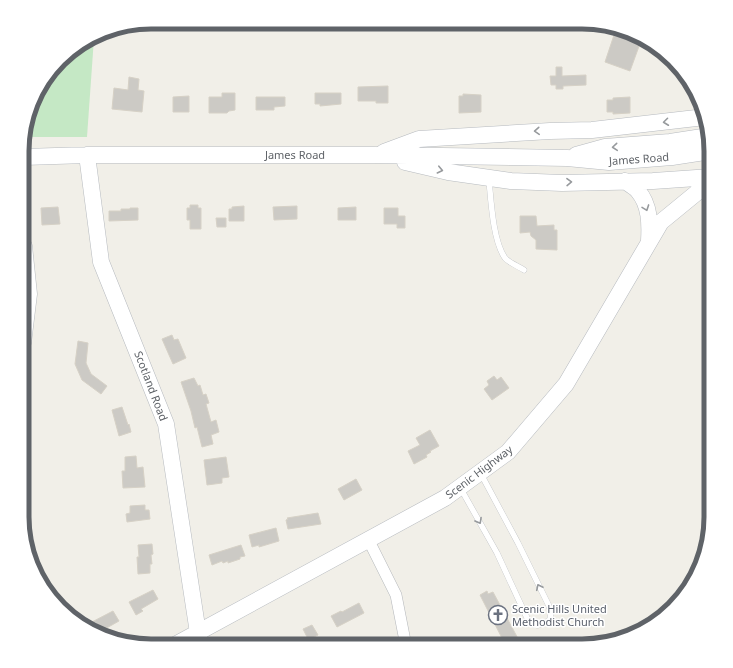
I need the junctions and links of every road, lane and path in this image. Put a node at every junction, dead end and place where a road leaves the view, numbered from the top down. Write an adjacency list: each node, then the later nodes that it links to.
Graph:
1 (700, 118): 5 (main road, one-way to 5)
2 (703, 137): 7 (main road, James Road, one-way to 7)
3 (704, 152): 7 (main road, James Road)
4 (87, 155): 5 (main road, James Road); 6 (main road, James Road); 17 (main road, Scotland Road)
5 (374, 155): 7 (main road, James Road); 9 (main road, one-way to 9)
6 (29, 157)
7 (567, 158)
8 (704, 177): 10 (main road)
9 (488, 178): 10 (main road, one-way to 10); 13 (lane)
10 (625, 181): 12 (main road, one-way to 12)
11 (704, 187): 12 (main road, Scenic Highway)
12 (649, 242): 14 (main road, Scenic Highway)
13 (524, 270)
14 (480, 472): 15 (main road, Scenic Highway); 15 (lane, one-way to 14)
15 (460, 487): 16 (main road, Scenic Highway)
16 (368, 539): 17 (main road, Scenic Highway); 18 (street)
17 (199, 639)
18 (405, 639)

